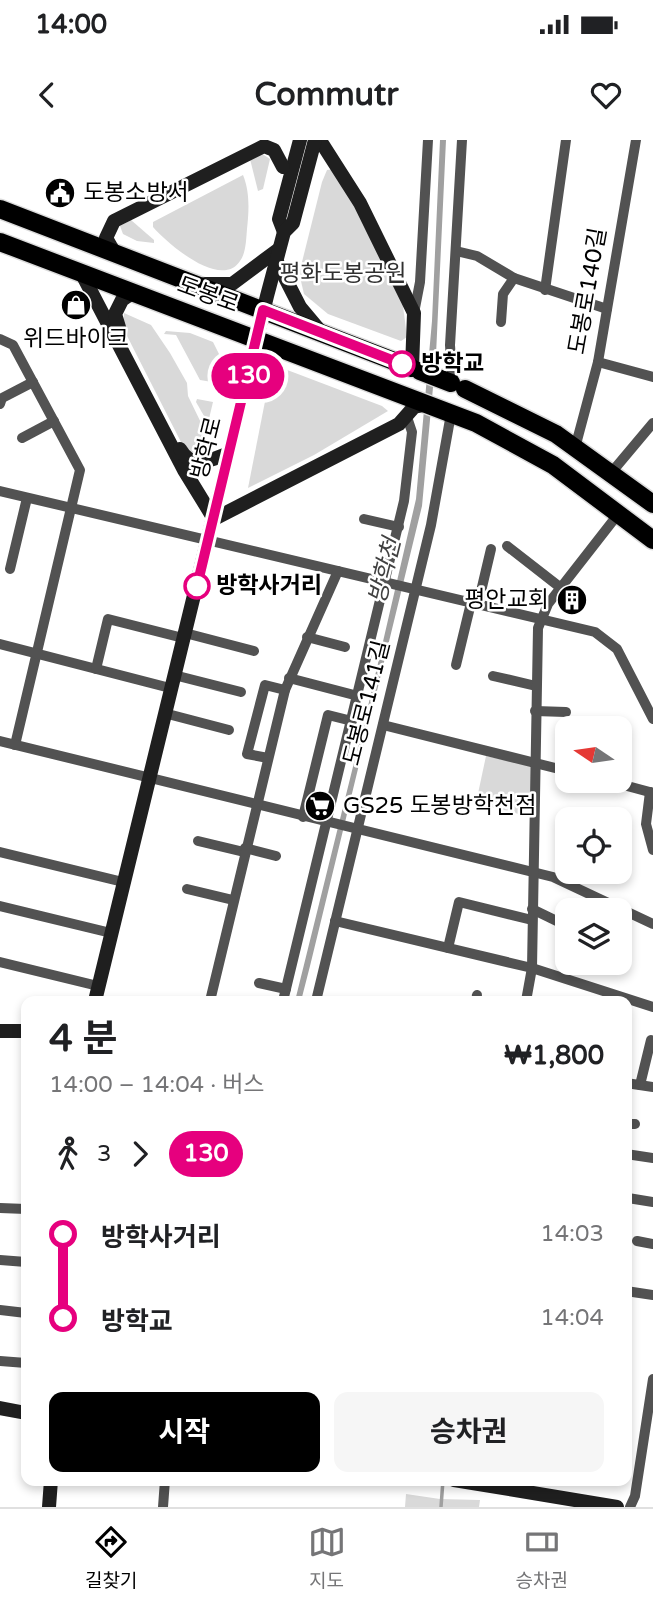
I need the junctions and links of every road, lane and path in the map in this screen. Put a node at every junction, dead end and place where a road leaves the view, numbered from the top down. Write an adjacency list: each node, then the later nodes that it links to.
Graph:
1 (290, 140): 8 (main road)
2 (300, 140): 9 (main road, 방학로)
3 (428, 140): 23 (street)
4 (462, 140): 13 (street)
5 (566, 140): 19 (street)
6 (636, 140): 21 (street, 도봉로140길)
7 (321, 142): 11 (main road, 방학로); 23 (main road)
8 (283, 167): 9 (main road); 14 (main road)
9 (282, 203): 11 (main road, 방학로)
10 (0, 209): 14 (main road, 도봉로)
11 (284, 232): 15 (main road, 방학로)
12 (0, 242): 16 (main road, 도봉로)
13 (456, 251): 17 (street); 32 (street)
14 (114, 252): 18 (main road, 도봉로)
15 (278, 255): 18 (main road); 22 (main road, 방학로); 25 (main road)
16 (82, 274): 20 (main road, 도봉로); 48 (main road)
17 (514, 278): 19 (street); 24 (street)
18 (192, 282): 22 (main road, 도봉로)
19 (545, 290): 21 (street)
20 (132, 293): 27 (main road, 도봉로); 41 (main road)
21 (607, 309): 28 (street, 도봉로140길)
22 (263, 310): 25 (main road, 도봉로); 27 (main road, 방학로)
23 (414, 313): 29 (main road)
24 (501, 322)
25 (321, 333): 29 (main road, 도봉로)
26 (0, 339): 31 (street)
27 (257, 339): 33 (main road, 도봉로); 41 (main road, 방학로)
28 (598, 362): 30 (street); 40 (street, 도봉로140길)
29 (416, 370): 32 (main road, 도봉로)
30 (653, 377)
31 (33, 382): 34 (street); 37 (street)
32 (457, 386): 40 (main road, 도봉로)
33 (421, 401): 35 (main road, 도봉로); 36 (main road)
34 (0, 404)
35 (449, 413): 47 (main road, 도봉로); 59 (street, 도봉로141길)
36 (407, 417): 48 (main road); 50 (street)
37 (54, 421): 39 (street); 46 (street)
38 (653, 423): 42 (street)
39 (22, 438)
40 (575, 448): 42 (main road, 도봉로)
41 (229, 453): 48 (main road, 방학로)
42 (611, 473): 45 (main road, 도봉로)
43 (0, 491): 44 (street)
44 (27, 498): 46 (street); 55 (street)
45 (653, 504)
46 (71, 509): 51 (street); 67 (street)
47 (620, 513): 52 (main road, 도봉로); 58 (street)
48 (214, 519): 51 (main road, 방학로)
49 (364, 519): 50 (street)
50 (398, 527): 57 (street)
51 (208, 540): 56 (street); 62 (main road, 방학로)
52 (653, 540)
53 (507, 546): 58 (street)
54 (491, 550): 60 (street)
55 (10, 569)
56 (338, 571): 57 (street); 63 (street)
57 (386, 583): 59 (street); 76 (street)
58 (561, 588): 61 (street)
59 (416, 590): 60 (street); 82 (street, 도봉로141길)
60 (475, 604): 61 (street); 68 (street)
61 (540, 618): 73 (street); 80 (street)
62 (184, 636): 66 (street); 69 (street); 72 (main road, 방학로)
63 (307, 637): 65 (street); 71 (street)
64 (0, 644): 67 (street)
65 (345, 647)
66 (254, 651)
67 (36, 654): 69 (street); 85 (street)
68 (456, 665)
69 (96, 669): 72 (street)
70 (493, 676): 73 (street)
71 (289, 678): 74 (street); 76 (street)
72 (172, 682): 75 (street); 79 (main road, 방학로)
73 (536, 686): 77 (street)
74 (285, 690): 86 (street); 86 (street)
75 (241, 692)
76 (358, 695): 81 (street)
77 (535, 711): 78 (street); 87 (street)
78 (566, 712)
79 (164, 713): 83 (street); 89 (main road, 방학로)
80 (653, 719)
81 (352, 721): 93 (street); 94 (street)
82 (383, 725): 87 (street); 95 (street, 도봉로141길)
83 (229, 730)
84 (0, 741): 85 (street)
85 (15, 745): 89 (street)
86 (268, 758): 92 (street)
87 (535, 762): 88 (street); 102 (street)
88 (555, 768)
89 (148, 778): 92 (street); 103 (main road, 방학로)
90 (632, 788): 91 (street)
91 (651, 793): 96 (street)
92 (256, 804): 93 (street); 98 (street)
93 (303, 817): 94 (street)
94 (327, 823): 95 (street); 117 (street)
95 (358, 830): 102 (street); 108 (street, 도봉로141길)
96 (651, 837): 99 (street)
97 (198, 841): 98 (street)
98 (244, 850): 101 (street); 105 (street)
99 (653, 850)
100 (0, 852): 103 (street)
101 (276, 856)
102 (533, 872): 107 (street); 110 (street)
103 (123, 882): 111 (main road, 방학로)
104 (187, 890): 105 (street)
105 (233, 900): 119 (street)
106 (0, 906): 111 (street)
107 (532, 915): 109 (street); 112 (street); 114 (street)
108 (335, 921): 112 (street); 120 (street, 도봉로141길)
109 (555, 922)
110 (653, 924)
111 (111, 933): 116 (main road, 방학로)
112 (448, 948): 114 (street)
113 (0, 962): 116 (street)
114 (532, 968): 121 (street); 122 (street)
115 (259, 983): 117 (street)
116 (98, 986): 118 (main road, 방학로)
117 (284, 995)
118 (96, 996)
119 (211, 996)
120 (317, 996)
121 (527, 996)
122 (619, 996)
123 (632, 1000): 124 (street)
124 (653, 1007)
125 (0, 1031): 126 (main road)
126 (21, 1031)
127 (651, 1040): 129 (street)
128 (632, 1084): 129 (street)
129 (640, 1085): 130 (street)
130 (653, 1087)
131 (632, 1155): 132 (street)
132 (653, 1158)
133 (632, 1199): 134 (street)
134 (653, 1202)
135 (0, 1208): 136 (street)
136 (21, 1209)
137 (636, 1241): 138 (street)
138 (653, 1244)
139 (0, 1260): 140 (street)
140 (21, 1262)
141 (632, 1292): 142 (street)
142 (653, 1295)
143 (0, 1310): 144 (street)
144 (21, 1313)
145 (0, 1361): 146 (street)
146 (21, 1363)
147 (653, 1379): 148 (street)
148 (651, 1402): 157 (street)
149 (0, 1408): 150 (main road)
150 (21, 1412)
151 (51, 1486): 154 (main road)
152 (165, 1486): 155 (street)
153 (500, 1486): 156 (main road)
154 (49, 1507)
155 (163, 1507)
156 (617, 1507)
157 (630, 1507)

